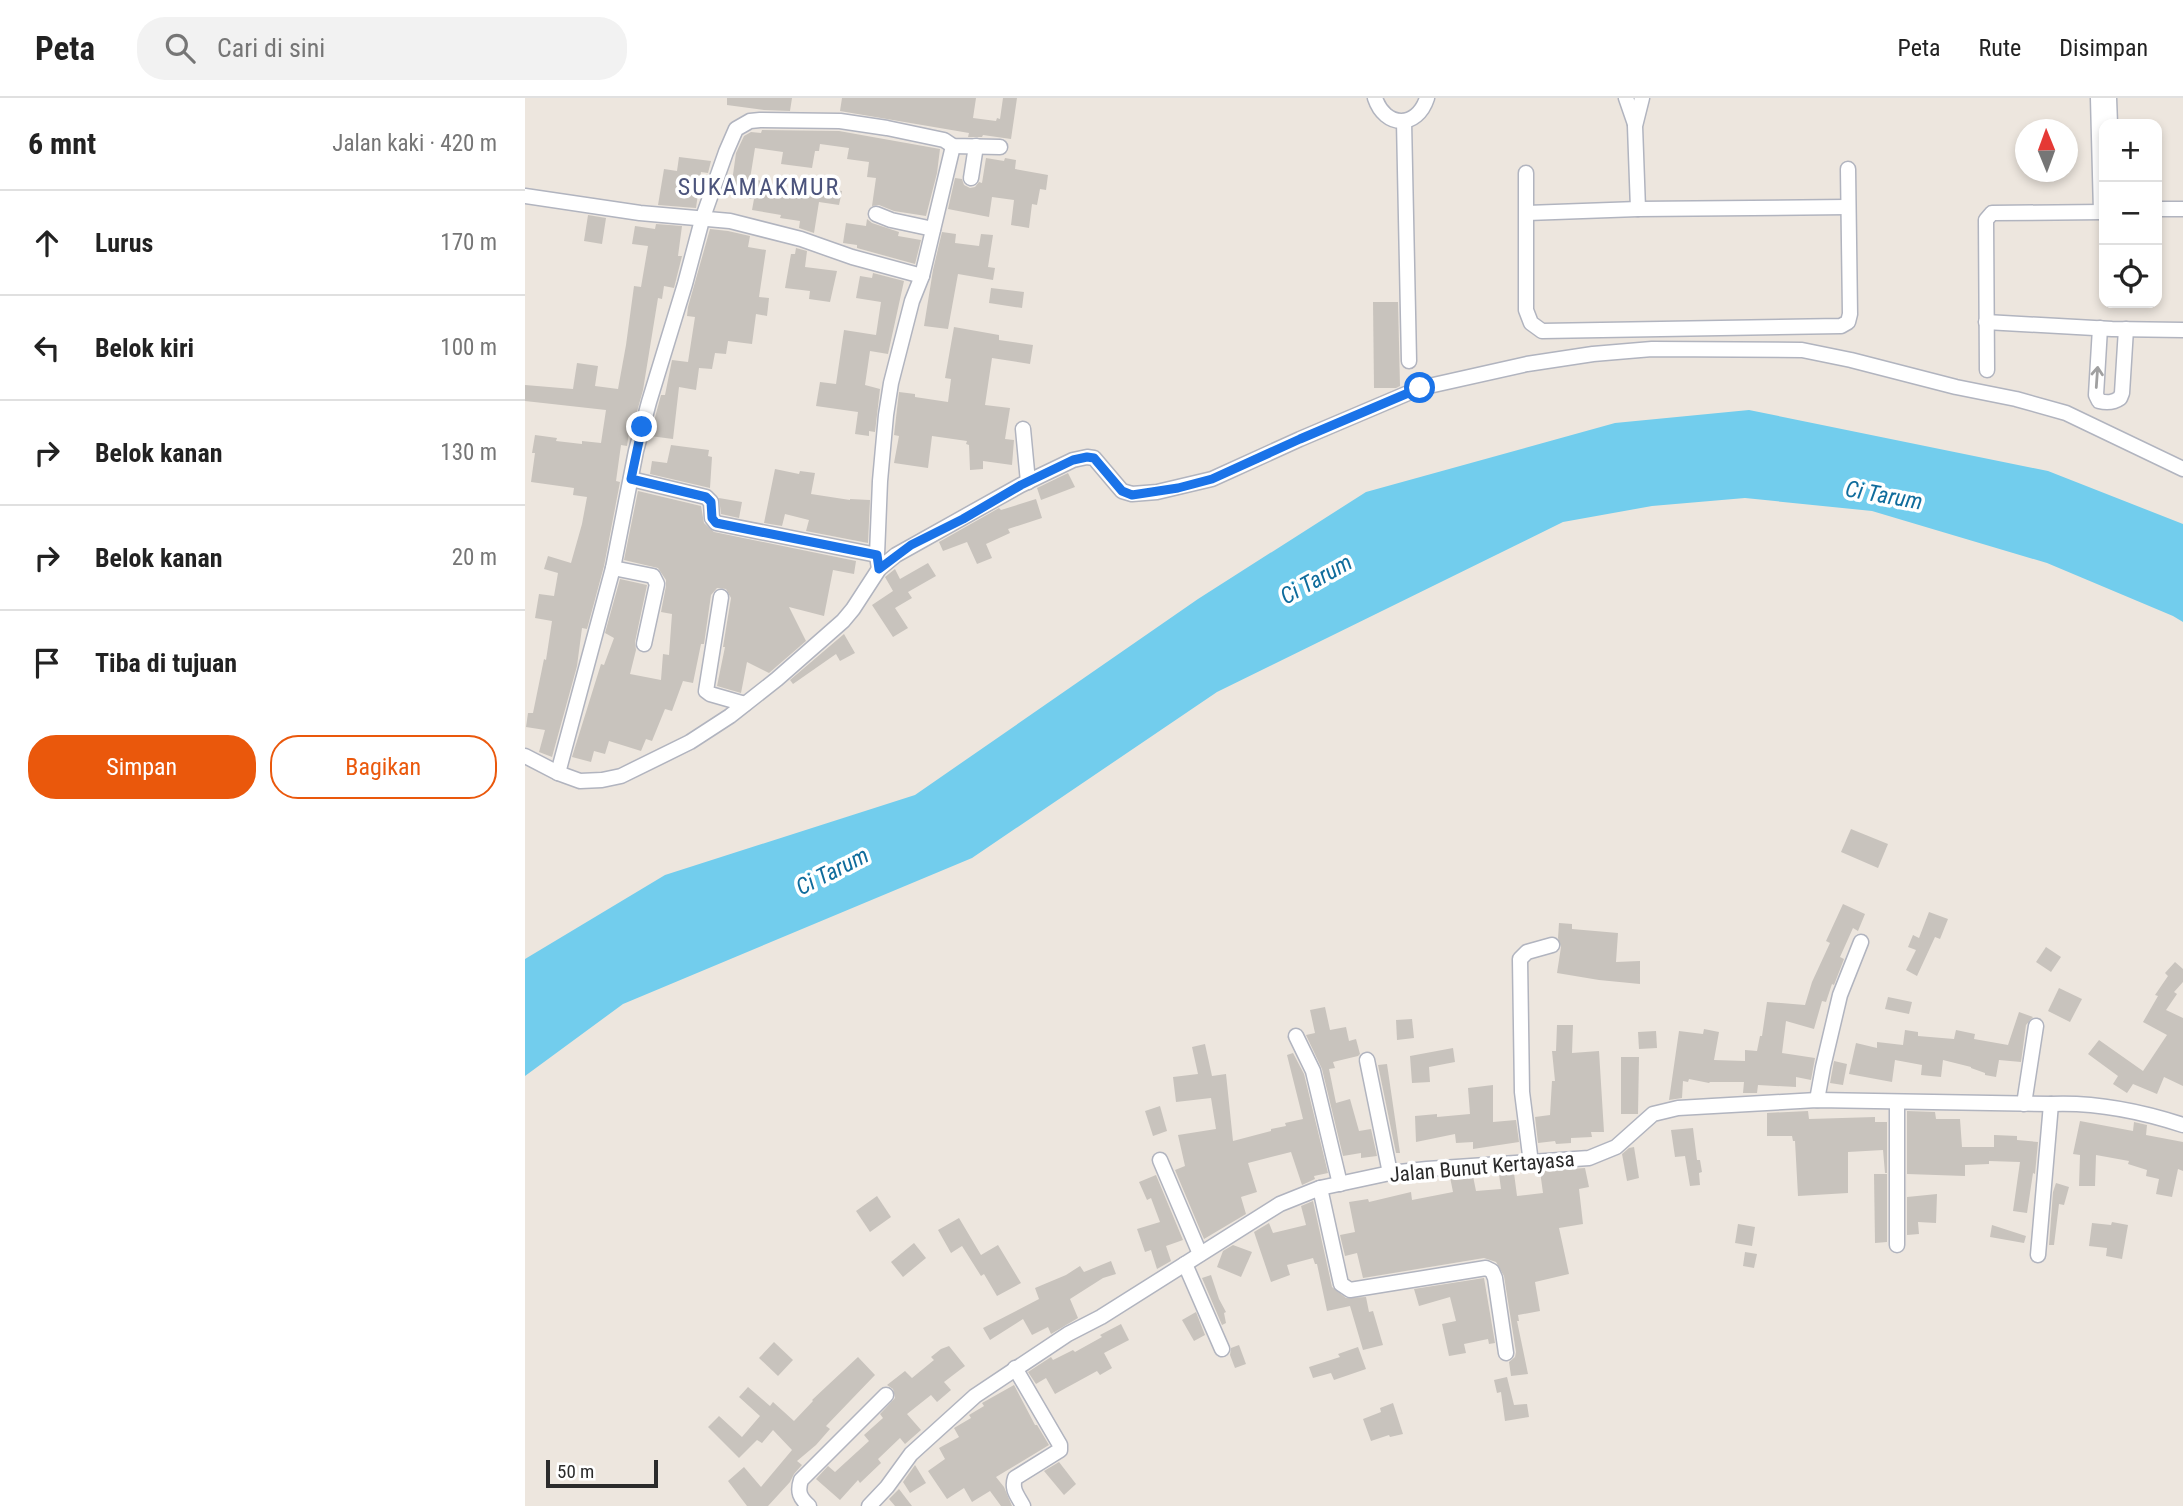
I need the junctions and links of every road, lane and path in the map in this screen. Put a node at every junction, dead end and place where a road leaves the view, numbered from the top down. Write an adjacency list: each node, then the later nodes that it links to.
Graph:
1 (1375, 98): 8 (street)
2 (1427, 98): 8 (street)
3 (1626, 98): 9 (street)
4 (1642, 98): 9 (street)
5 (2098, 98): 16 (street)
6 (2109, 98): 7 (street)
7 (2110, 119)
8 (1404, 121): 32 (street)
9 (1636, 126): 19 (street)
10 (953, 146): 11 (street); 25 (street); 26 (street)
11 (976, 146): 12 (street); 15 (street)
12 (1000, 147)
13 (1848, 169): 18 (street)
14 (1526, 173): 23 (street)
15 (971, 178)
16 (2102, 182)
17 (525, 196): 25 (street)
18 (1848, 207): 19 (street); 23 (street)
19 (1638, 209): 23 (street)
20 (2162, 209): 21 (street)
21 (2183, 209)
22 (2099, 212): 28 (street)
23 (1527, 213)
24 (876, 214): 26 (street)
25 (702, 220): 27 (street); 36 (street)
26 (933, 229): 27 (street)
27 (922, 275): 38 (street)
28 (1986, 322): 29 (street); 33 (street)
29 (2100, 328): 30 (street); 30 (street, one-way to 29)
30 (2126, 329): 31 (street)
31 (2183, 330)
32 (1409, 361)
33 (1986, 370)
34 (1023, 429): 37 (street)
35 (2183, 468): 37 (street)
36 (631, 479): 38 (street); 39 (street)
37 (1028, 482): 38 (street)
38 (878, 562): 42 (street)
39 (613, 568): 41 (street); 44 (street)
40 (722, 597): 42 (street)
41 (644, 644)
42 (745, 704): 44 (street)
43 (525, 755): 44 (street)
44 (558, 773)
45 (1861, 942): 50 (street)
46 (1552, 945): 56 (street)
47 (2036, 1026): 52 (street)
48 (1296, 1036): 58 (street)
49 (1367, 1060): 57 (street)
50 (1817, 1100): 51 (street, Jalan Bunut Kertayasa); 56 (street, Jalan Bunut Kertayasa)
51 (1897, 1103): 52 (street, Jalan Bunut Kertayasa); 60 (street)
52 (2024, 1104): 53 (street, Jalan Bunut Kertayasa)
53 (2051, 1104): 54 (street, Jalan Bunut Kertayasa); 62 (street)
54 (2183, 1125)
55 (1160, 1160): 61 (street)
56 (1531, 1163): 57 (street, Jalan Bunut Kertayasa)
57 (1390, 1173): 58 (street, Jalan Bunut Kertayasa)
58 (1340, 1184): 59 (street, Jalan Bunut Kertayasa)
59 (1320, 1188): 61 (street, Jalan Bunut Kertayasa); 65 (street)
60 (1897, 1245)
61 (1201, 1254): 63 (street, Jalan Bunut Kertayasa)
62 (2038, 1255)
63 (1185, 1264): 64 (street); 66 (street, Jalan Bunut Kertayasa)
64 (1222, 1349)
65 (1506, 1353)
66 (1015, 1368): 69 (street, Jalan Bunut Kertayasa); 70 (street)
67 (886, 1395): 68 (street)
68 (809, 1506)
69 (869, 1506)
70 (1023, 1506)

